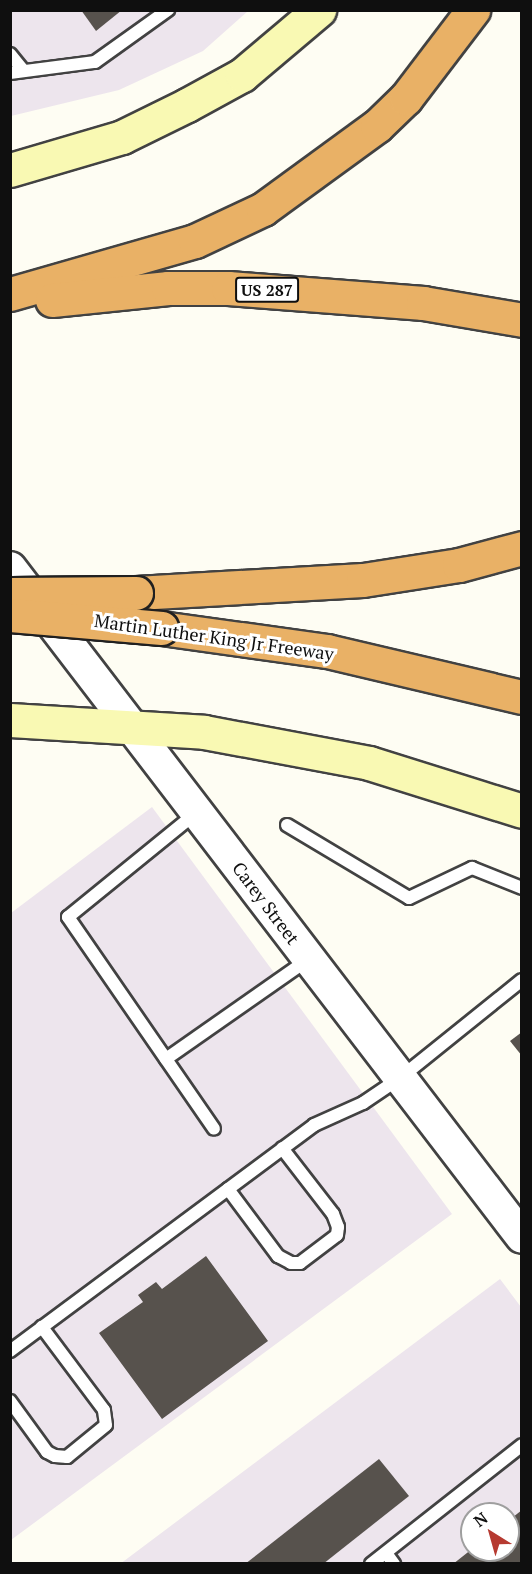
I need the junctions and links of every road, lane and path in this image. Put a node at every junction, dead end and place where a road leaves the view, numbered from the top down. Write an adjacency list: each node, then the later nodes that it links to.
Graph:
1 (168, 10): 5 (lane)
2 (319, 10): 6 (main road)
3 (473, 10): 7 (highway)
4 (10, 54): 5 (lane)
5 (17, 71)
6 (10, 170)
7 (10, 294)
8 (10, 306): 9 (highway, US 287)
9 (522, 320)
10 (522, 548): 12 (highway, bridge)
11 (10, 568): 16 (street, Carey Street)
12 (10, 594)
13 (10, 615): 14 (highway, Martin Luther King Jr Freeway, bridge)
14 (522, 697)
15 (10, 720): 16 (main road)
16 (130, 725): 17 (main road); 18 (street, Carey Street)
17 (522, 811)
18 (197, 812): 21 (street, Carey Street); 23 (lane)
19 (287, 825): 20 (lane)
20 (522, 888)
21 (309, 959): 23 (lane); 24 (street, Carey Street)
22 (522, 980): 24 (lane)
23 (166, 1059): 25 (lane)
24 (400, 1078): 26 (lane); 28 (street, Carey Street)
25 (214, 1128)
26 (282, 1148): 27 (lane); 27 (lane)
27 (228, 1189): 29 (lane)
28 (522, 1237)
29 (42, 1327): 30 (lane); 31 (lane)
30 (10, 1351)
31 (10, 1401)
32 (522, 1445): 33 (lane)
33 (386, 1553): 34 (lane); 35 (lane)
34 (371, 1563)
35 (394, 1563)

